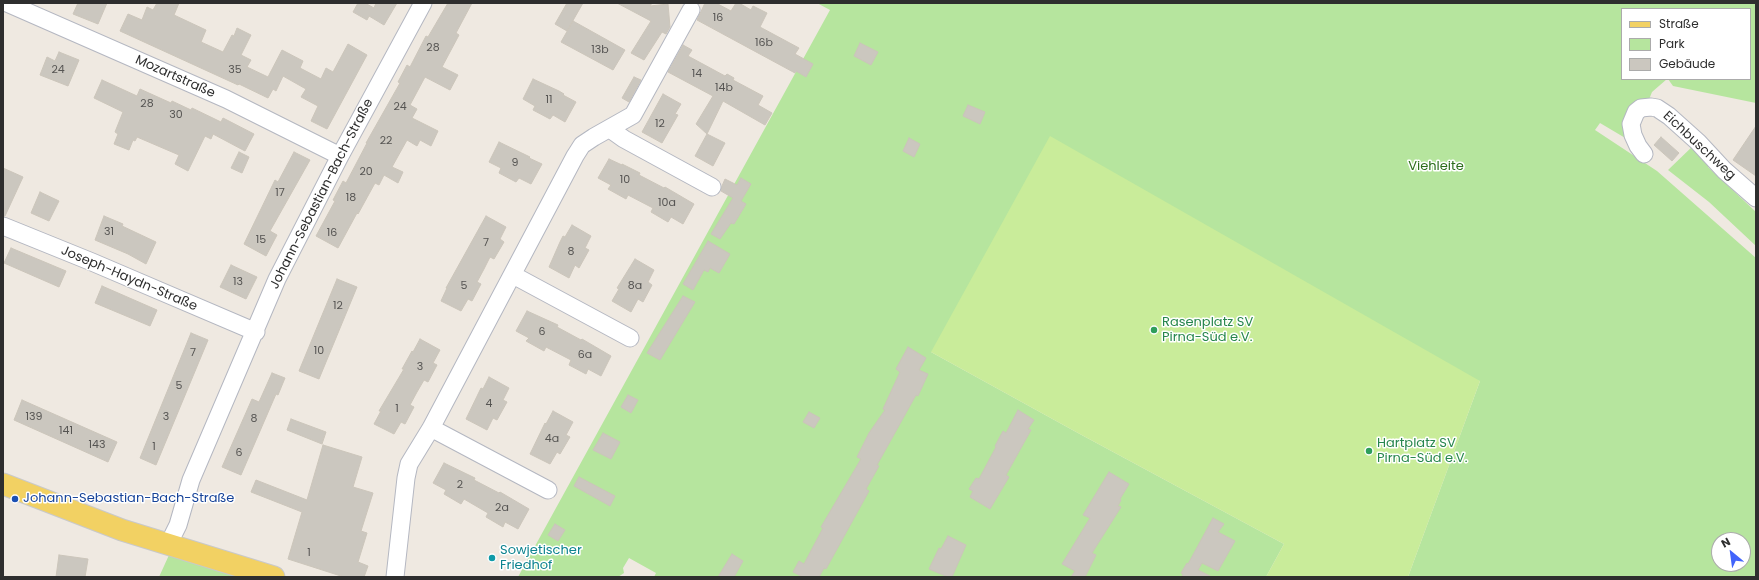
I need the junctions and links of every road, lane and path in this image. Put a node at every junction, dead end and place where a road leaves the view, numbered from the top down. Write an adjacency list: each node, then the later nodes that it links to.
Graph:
1 (7, 3): 6 (street, Mozartstraße)
2 (423, 3): 6 (street, Johann-Sebastian-Bach-Straße)
3 (691, 10): 4 (street)
4 (610, 129): 7 (street); 10 (street)
5 (1644, 154): 8 (street, Eichbuschweg)
6 (340, 156): 11 (street, Johann-Sebastian-Bach-Straße)
7 (712, 187)
8 (1756, 198)
9 (3, 226): 11 (street, Joseph-Haydn-Straße)
10 (513, 275): 12 (street); 13 (street)
11 (256, 332): 16 (street, Johann-Sebastian-Bach-Straße)
12 (630, 338)
13 (431, 428): 15 (street); 18 (street)
14 (3, 484): 16 (main road)
15 (548, 490)
16 (168, 545): 17 (main road)
17 (274, 577)
18 (395, 577)

